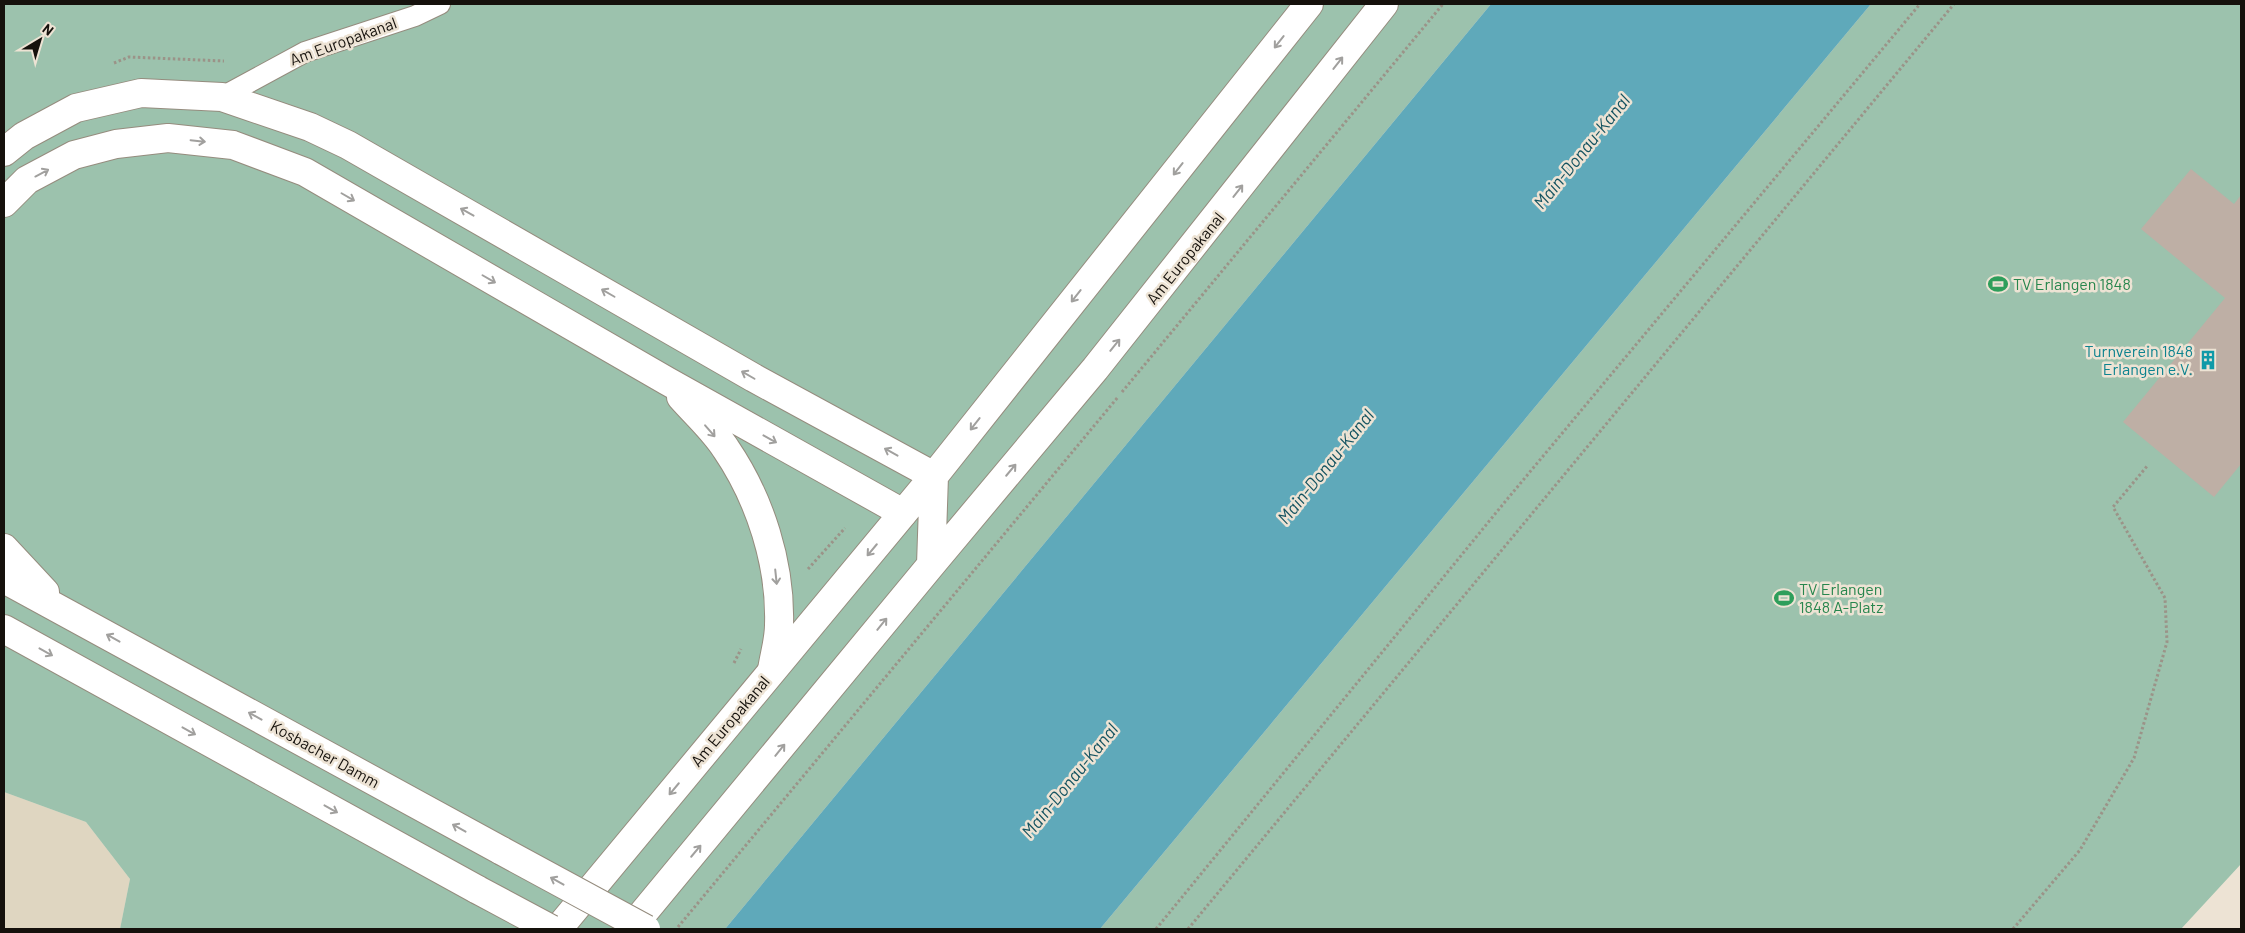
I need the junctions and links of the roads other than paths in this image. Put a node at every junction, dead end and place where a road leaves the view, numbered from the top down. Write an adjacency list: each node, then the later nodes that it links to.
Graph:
1 (440, 4): 4 (lane, Am Europakanal)
2 (1309, 4): 8 (main road, Am Europakanal, one-way to 8)
3 (1384, 4): 9 (main road, Am Europakanal, one-way to 3)
4 (222, 97): 5 (main road); 8 (main road, one-way to 4)
5 (4, 152)
6 (4, 203): 7 (main road, one-way to 7)
7 (666, 381): 11 (main road, one-way to 11); 17 (main road, one-way to 17)
8 (934, 476): 10 (main road); 11 (main road, Am Europakanal)
9 (979, 507): 10 (main road); 13 (main road, Am Europakanal)
10 (934, 511): 11 (main road); 13 (main road)
11 (903, 513): 17 (main road, Am Europakanal, one-way to 17)
12 (4, 548): 15 (main road)
13 (931, 564): 20 (main road, Am Europakanal, one-way to 13)
14 (4, 579): 15 (main road, Kosbacher Damm)
15 (63, 611): 21 (main road, Kosbacher Damm, one-way to 15, bridge)
16 (4, 629): 18 (main road, one-way to 18, bridge)
17 (772, 670): 19 (main road, Am Europakanal, one-way to 19)
18 (551, 929)
19 (558, 929)
20 (630, 929)
21 (646, 929)

